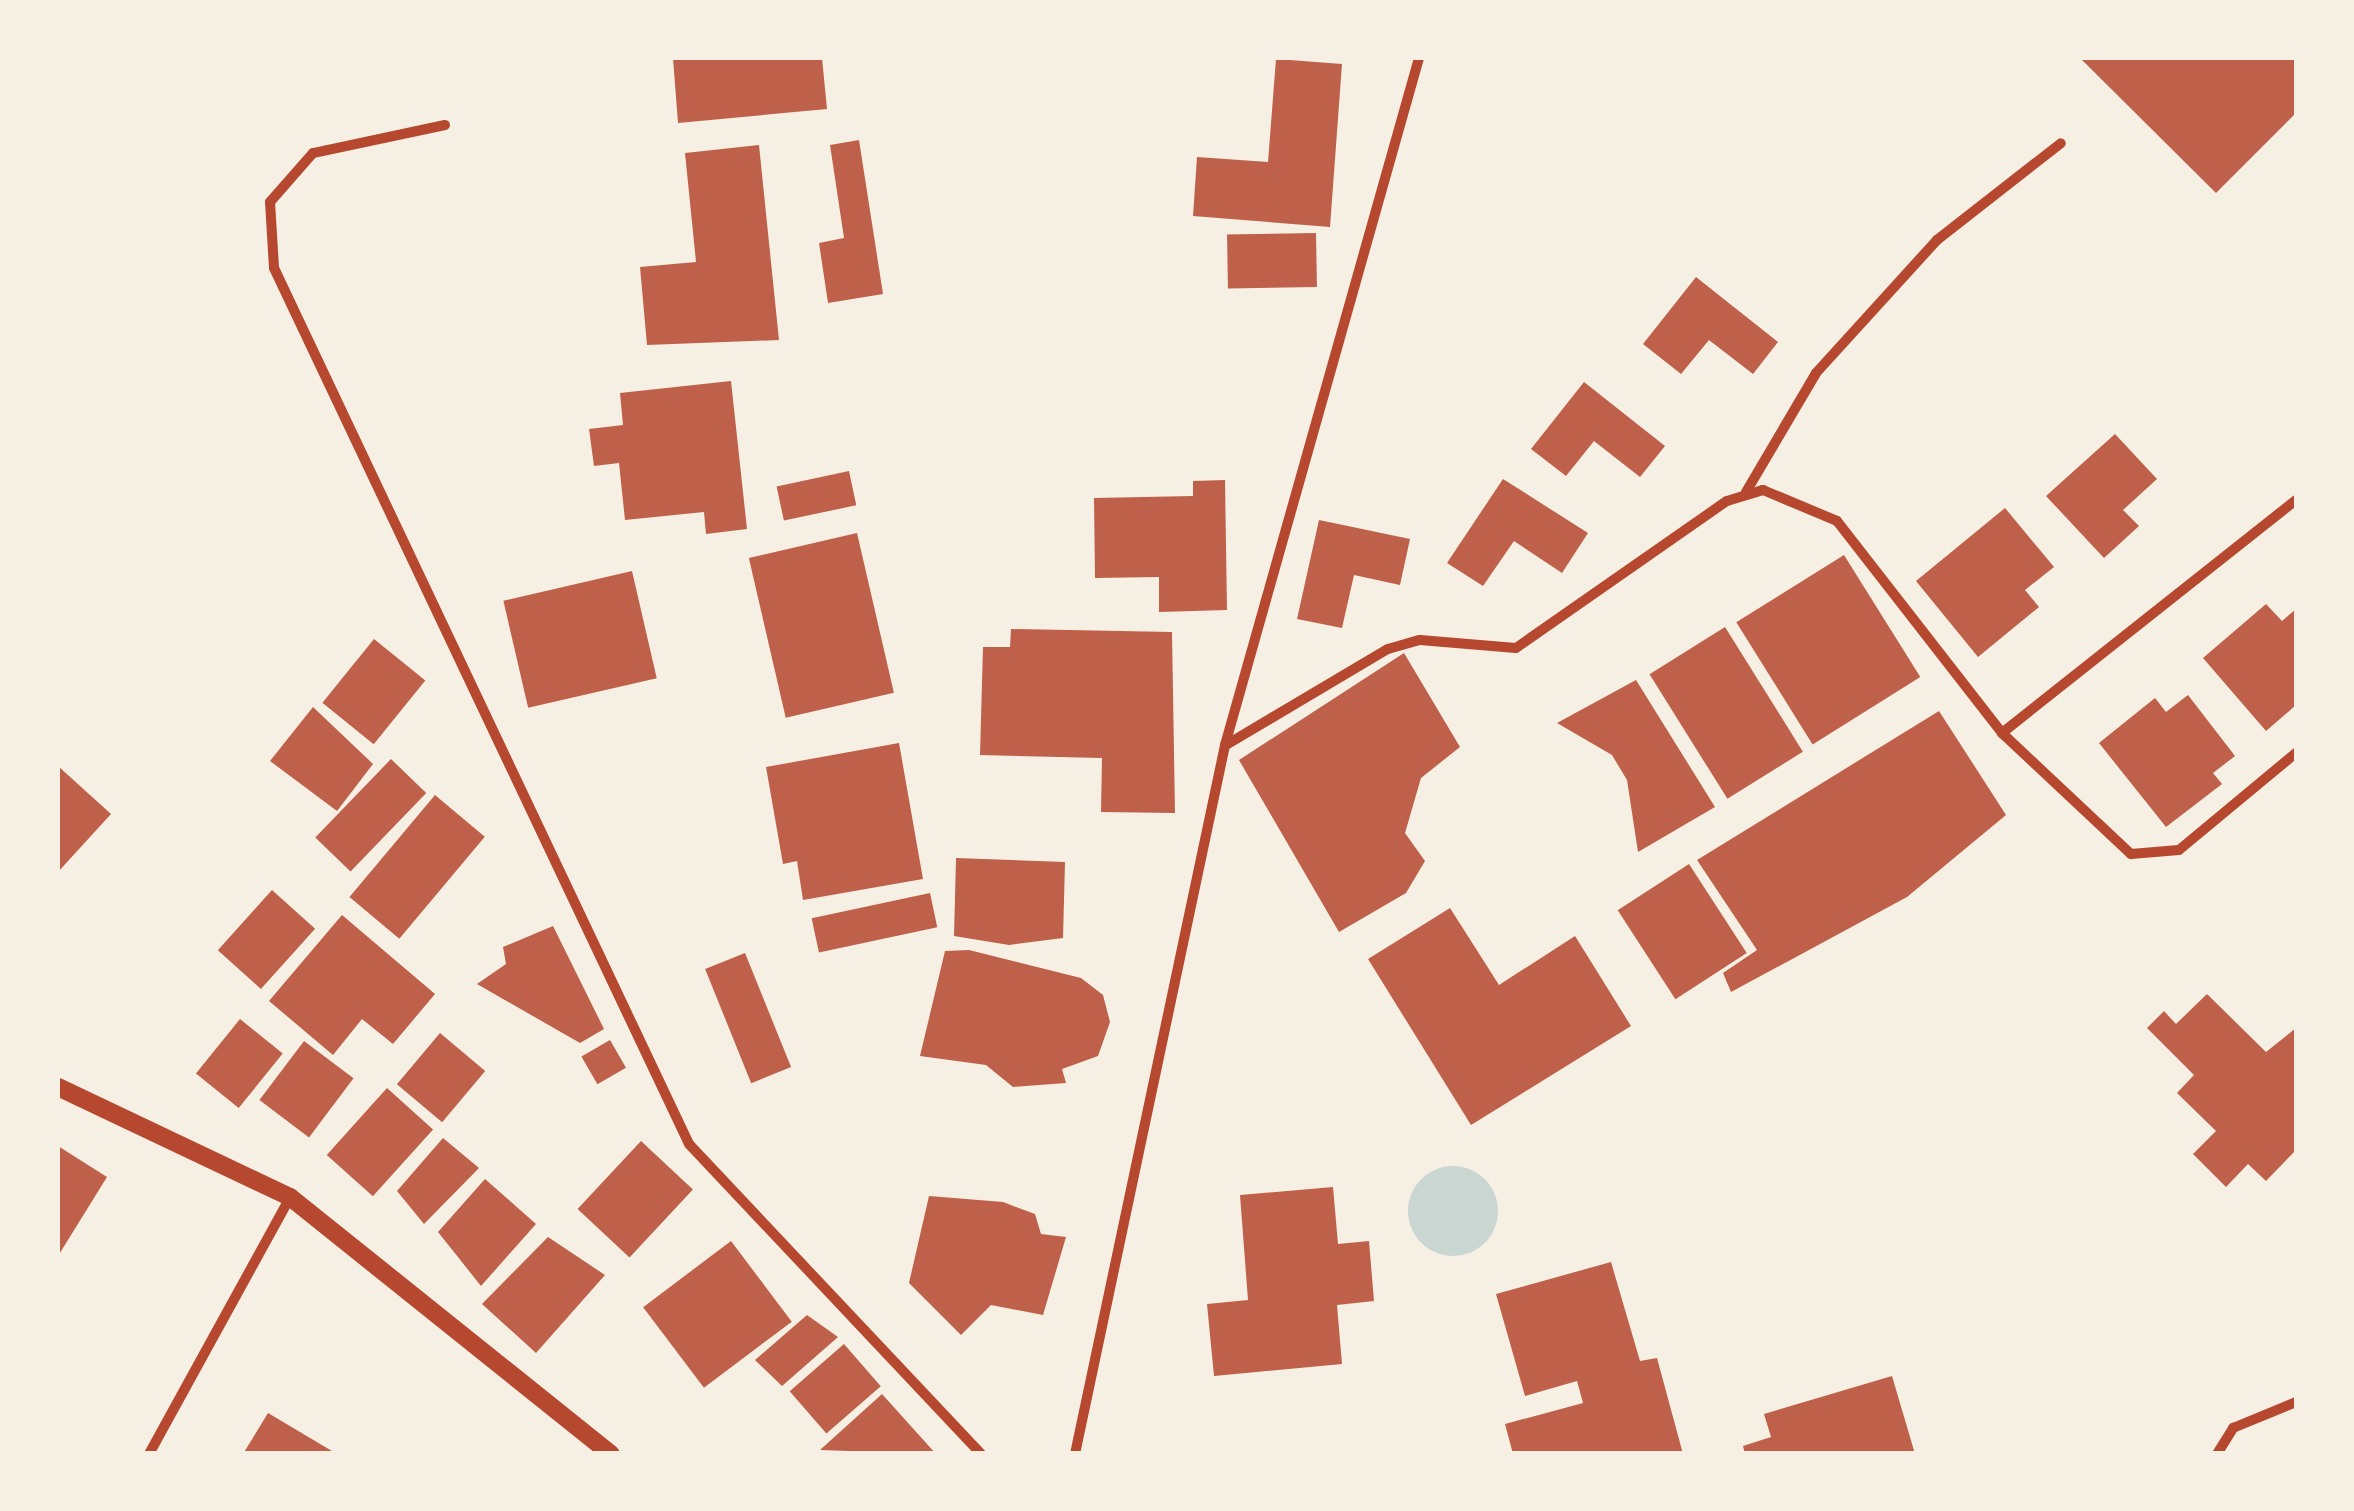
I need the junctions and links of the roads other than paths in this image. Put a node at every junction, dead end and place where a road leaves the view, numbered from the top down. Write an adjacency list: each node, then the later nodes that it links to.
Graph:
1 (1418, 58): 7 (street)
2 (446, 126): 14 (street)
3 (2061, 143): 4 (street)
4 (1746, 492): 6 (street); 7 (street)
5 (2296, 500): 6 (street)
6 (2002, 733): 8 (street)
7 (1225, 745): 15 (street)
8 (2296, 753)
9 (58, 1087): 10 (street)
10 (290, 1197): 12 (street); 13 (street)
11 (2296, 1402): 16 (street)
12 (149, 1454)
13 (612, 1454)
14 (981, 1454)
15 (1075, 1454)
16 (2217, 1454)

